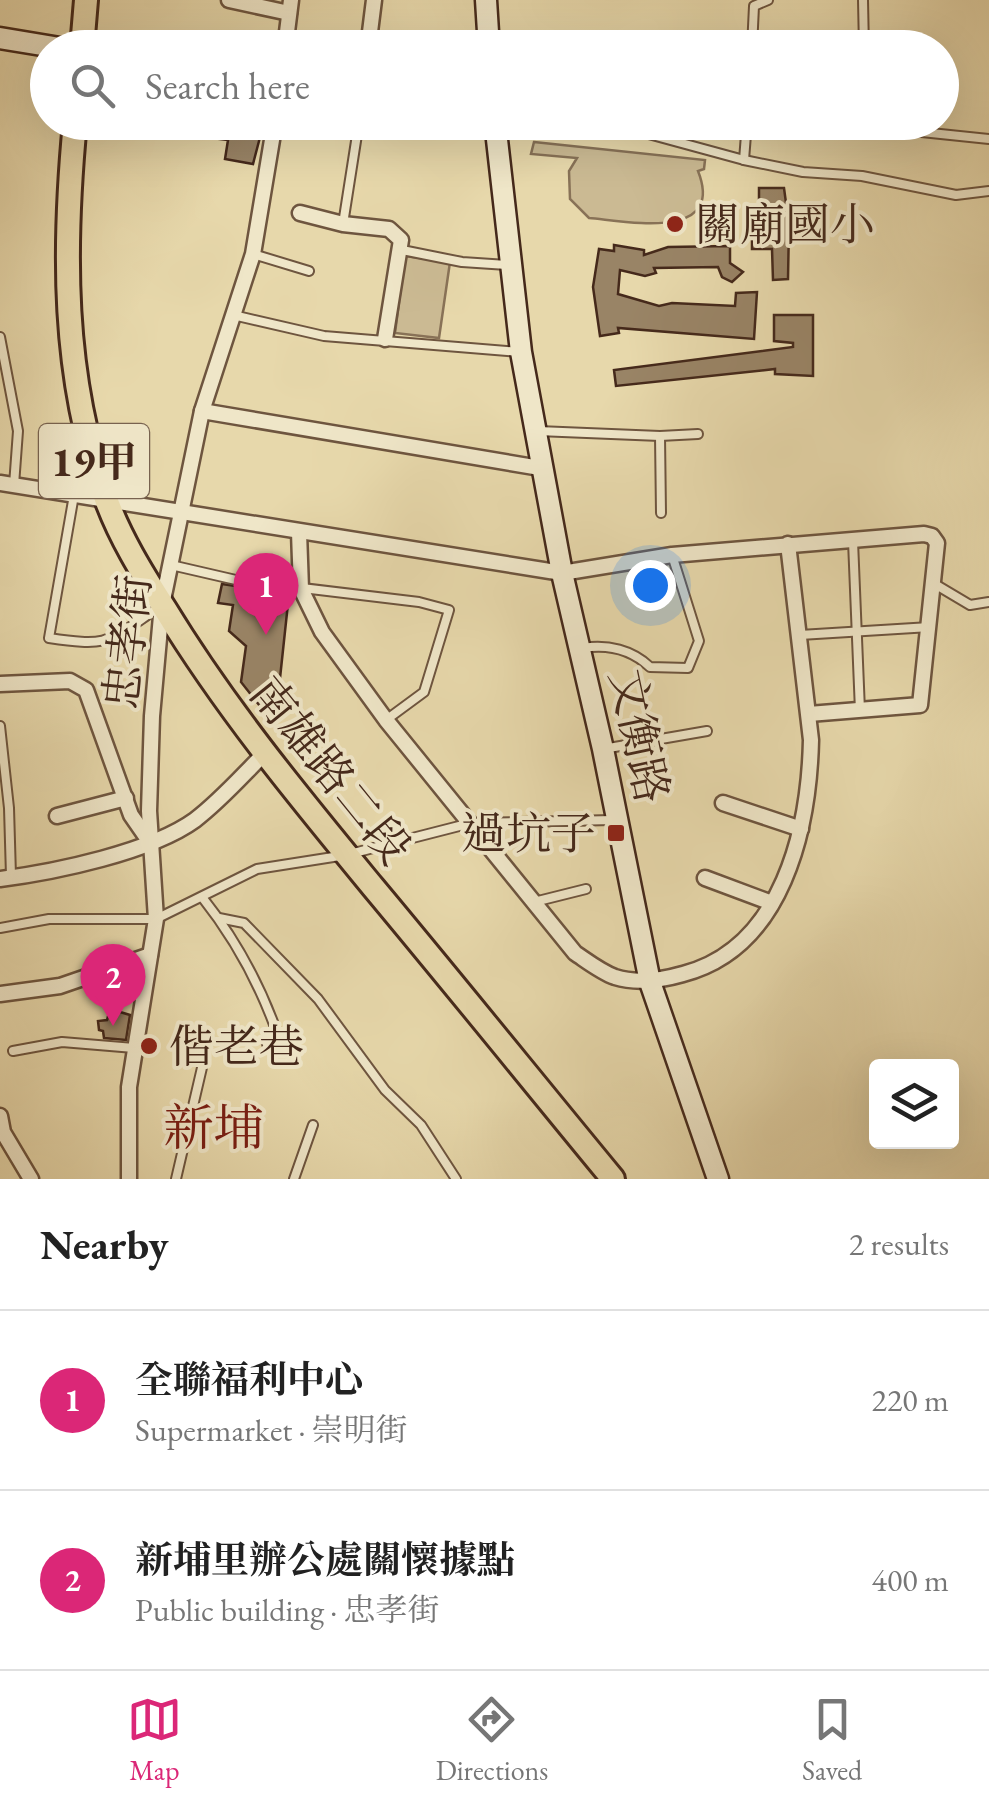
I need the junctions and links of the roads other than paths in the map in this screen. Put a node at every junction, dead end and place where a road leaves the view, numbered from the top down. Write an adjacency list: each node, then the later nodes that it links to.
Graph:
1 (86, 0): 8 (main road)
2 (229, 0): 7 (street)
3 (374, 0): 9 (street)
4 (486, 0): 10 (street)
5 (768, 0): 11 (lane)
6 (863, 0): 12 (lane)
7 (290, 7)
8 (84, 30)
9 (370, 30)
10 (488, 30)
11 (753, 30)
12 (864, 30)
13 (0, 38): 14 (street)
14 (30, 43)
15 (959, 136): 16 (lane)
16 (989, 139)
17 (74, 140): 42 (main road, 南雄路二段 / 19甲)
18 (272, 140): 28 (street, 忠孝街)
19 (355, 140): 26 (lane)
20 (497, 140): 29 (street, 文衡路)
21 (670, 140): 23 (lane)
22 (746, 140): 23 (lane)
23 (744, 160): 24 (lane)
24 (989, 191)
25 (300, 213): 26 (street)
26 (343, 224): 27 (street)
27 (402, 250): 29 (lane); 33 (street)
28 (253, 254): 30 (lane); 31 (street, 忠孝街)
29 (512, 266): 34 (street, 文衡路)
30 (309, 271)
31 (233, 314): 33 (lane); 35 (street, 忠孝街)
32 (0, 337): 40 (lane)
33 (386, 339): 34 (lane)
34 (521, 352): 36 (street, 文衡路)
35 (202, 412): 39 (street); 43 (street, 忠孝街)
36 (534, 430): 38 (lane); 39 (street, 文衡路)
37 (698, 434): 38 (lane)
38 (660, 436): 44 (lane)
39 (540, 468): 50 (street, 文衡路)
40 (7, 484): 41 (street)
41 (74, 494): 42 (street); 54 (lane)
42 (106, 500): 43 (street); 54 (main road, 南雄路二段 / 19甲)
43 (180, 513): 45 (street); 49 (street, 忠孝街)
44 (662, 513)
45 (298, 532): 50 (street); 52 (street)
46 (853, 538): 47 (street); 51 (street); 56 (lane)
47 (788, 544): 48 (street); 57 (street)
48 (672, 555): 50 (street); 58 (lane)
49 (169, 564): 52 (lane); 54 (street, 忠孝街)
50 (562, 572): 58 (street, 文衡路)
51 (934, 583): 53 (lane); 55 (street)
52 (302, 588): 62 (street); 62 (lane)
53 (989, 602)
54 (162, 605): 66 (main road, 南雄路二段 / 19甲); 73 (street, 忠孝街)
55 (930, 626): 56 (lane); 60 (street)
56 (858, 630): 57 (lane); 60 (lane)
57 (800, 635): 61 (street)
58 (580, 648): 65 (street, 文衡路)
59 (0, 684): 67 (street)
60 (860, 711): 61 (street)
61 (809, 714): 72 (street)
62 (386, 720): 71 (street)
63 (0, 726): 75 (lane)
64 (706, 731): 65 (lane)
65 (603, 749): 70 (street, 文衡路)
66 (263, 755): 73 (street); 74 (main road, 南雄路二段 / 19甲)
67 (126, 798): 69 (street); 73 (street)
68 (724, 804): 72 (street)
69 (57, 816)
70 (618, 820): 71 (lane); 85 (street, 文衡路)
71 (471, 824): 74 (lane); 79 (street)
72 (801, 828): 80 (street)
73 (150, 842): 75 (street); 82 (street, 忠孝街)
74 (346, 854): 78 (lane); 98 (main road, 南雄路二段 / 19甲)
75 (6, 878)
76 (705, 878): 80 (street)
77 (586, 890): 79 (lane)
78 (202, 896): 81 (lane); 82 (lane)
79 (534, 902): 85 (street)
80 (772, 903): 85 (street)
81 (219, 918): 87 (lane); 97 (lane)
82 (156, 920): 83 (lane); 84 (street, 忠孝街)
83 (0, 928)
84 (150, 954): 86 (street); 88 (street, 忠孝街)
85 (650, 982): 99 (street, 文衡路)
86 (0, 994)
87 (267, 1044)
88 (134, 1048): 89 (lane); 94 (street, 忠孝街)
89 (13, 1051)
90 (204, 1059): 95 (lane)
91 (1, 1124): 93 (street)
92 (314, 1124): 96 (lane)
93 (31, 1179)
94 (128, 1179)
95 (176, 1179)
96 (294, 1179)
97 (456, 1179)
98 (613, 1179)
99 (718, 1179)

